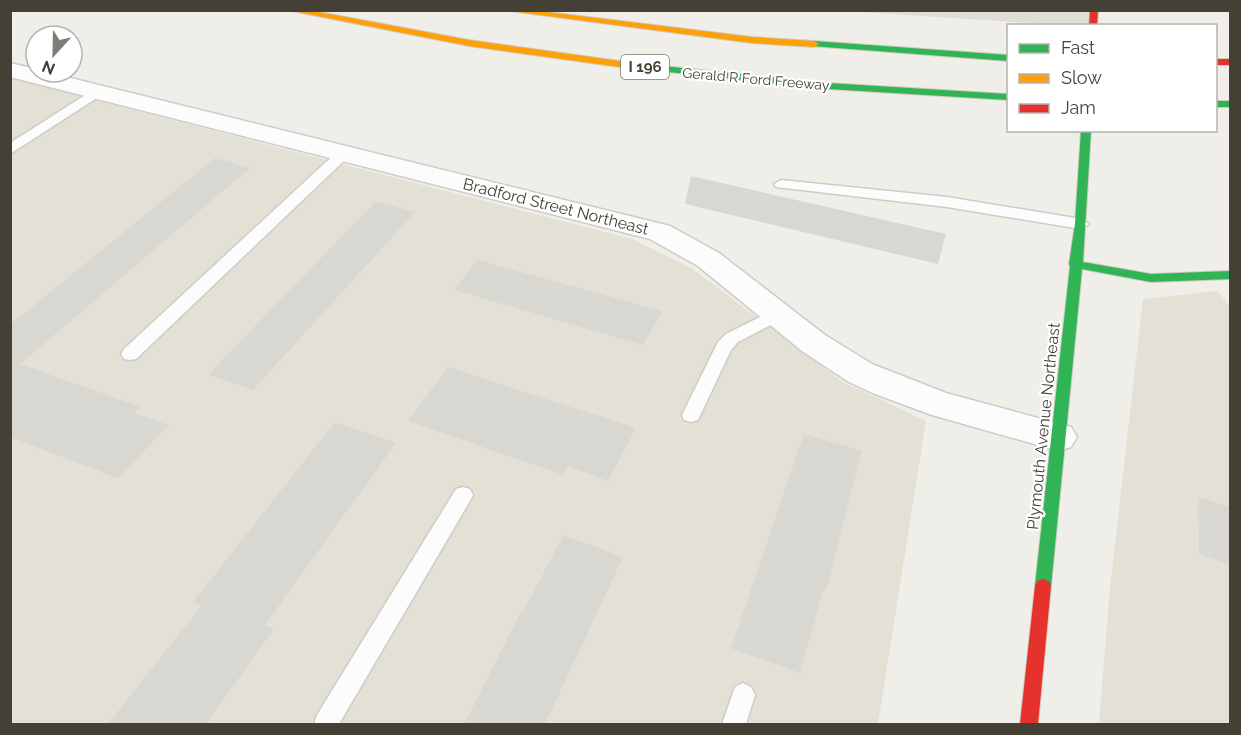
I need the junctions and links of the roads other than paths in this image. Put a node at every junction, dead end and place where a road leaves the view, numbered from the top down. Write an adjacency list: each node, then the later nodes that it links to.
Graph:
1 (291, 10): 6 (main road, Gerald R Ford Freeway / I 196)
2 (506, 10): 3 (main road, I 196)
3 (1007, 58)
4 (10, 70): 5 (street, Bradford Street Northeast)
5 (98, 91): 8 (lane); 9 (street, Bradford Street Northeast)
6 (1005, 97)
7 (1086, 132): 11 (main road, Plymouth Avenue Northeast)
8 (10, 150)
9 (344, 153): 14 (street, Bradford Street Northeast); 15 (lane)
10 (781, 184): 11 (lane)
11 (1081, 224): 12 (main road, Plymouth Avenue Northeast)
12 (1075, 264): 13 (main road); 17 (main road, Plymouth Avenue Northeast)
13 (1230, 275)
14 (778, 314): 16 (lane); 17 (street, Bradford Street Northeast)
15 (130, 354)
16 (691, 416)
17 (1059, 437): 22 (main road, Plymouth Avenue Northeast)
18 (464, 495): 20 (lane)
19 (743, 695): 21 (lane)
20 (327, 724)
21 (734, 724)
22 (1029, 724)

